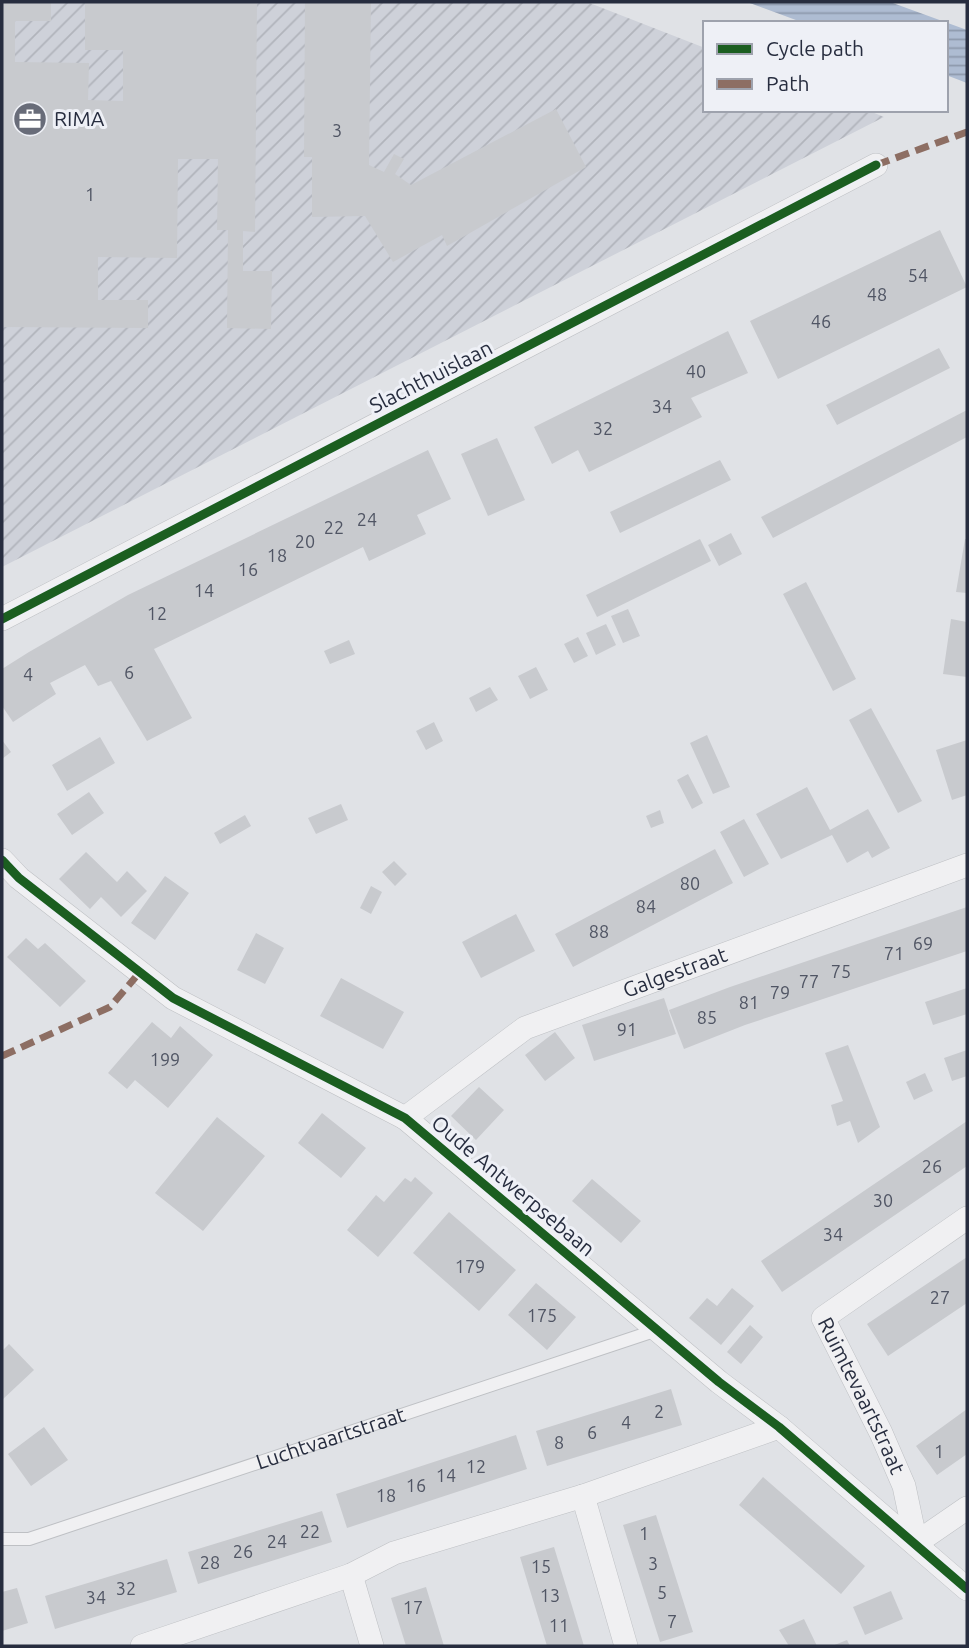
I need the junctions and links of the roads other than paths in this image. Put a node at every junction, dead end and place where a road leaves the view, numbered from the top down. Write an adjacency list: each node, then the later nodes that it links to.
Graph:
1 (876, 165): 2 (street, Slachthuislaan)
2 (2, 619)
3 (2, 860): 5 (street, Oude Antwerpsebaan)
4 (967, 865): 5 (street, Galgestraat)
5 (405, 1118): 7 (street, Oude Antwerpsebaan)
6 (967, 1218): 12 (street, Ruimtevaartstraat)
7 (657, 1330): 8 (street, Oude Antwerpsebaan); 11 (lane, Luchtvaartstraat)
8 (779, 1427): 9 (street); 12 (street, Oude Antwerpsebaan)
9 (583, 1496): 13 (street); 18 (street)
10 (967, 1508): 12 (street)
11 (2, 1539)
12 (916, 1543): 14 (street, Oude Antwerpsebaan)
13 (351, 1574): 15 (street); 17 (street)
14 (967, 1589)
15 (181, 1640): 16 (street)
16 (142, 1646)
17 (372, 1646)
18 (626, 1646)

